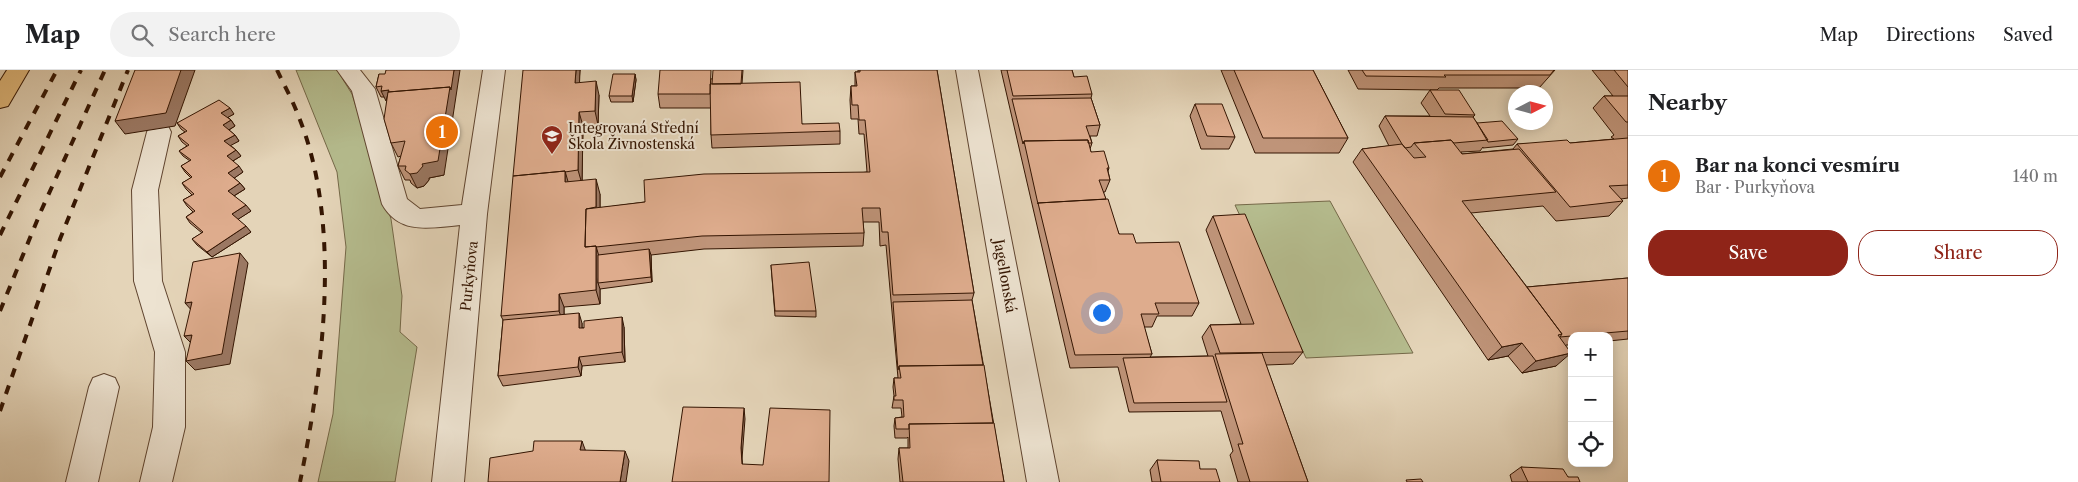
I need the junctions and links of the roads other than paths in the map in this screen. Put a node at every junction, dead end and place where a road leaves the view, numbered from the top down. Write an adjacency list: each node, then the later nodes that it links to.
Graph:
1 (18, 70): 5 (main road)
2 (348, 70): 7 (street)
3 (494, 70): 7 (street, Purkyňova)
4 (967, 70): 12 (street, Jagellonská)
5 (0, 100)
6 (159, 132): 10 (street)
7 (474, 214): 11 (street, Purkyňova)
8 (104, 387): 9 (street)
9 (82, 482)
10 (156, 482)
11 (448, 482)
12 (1043, 482)

